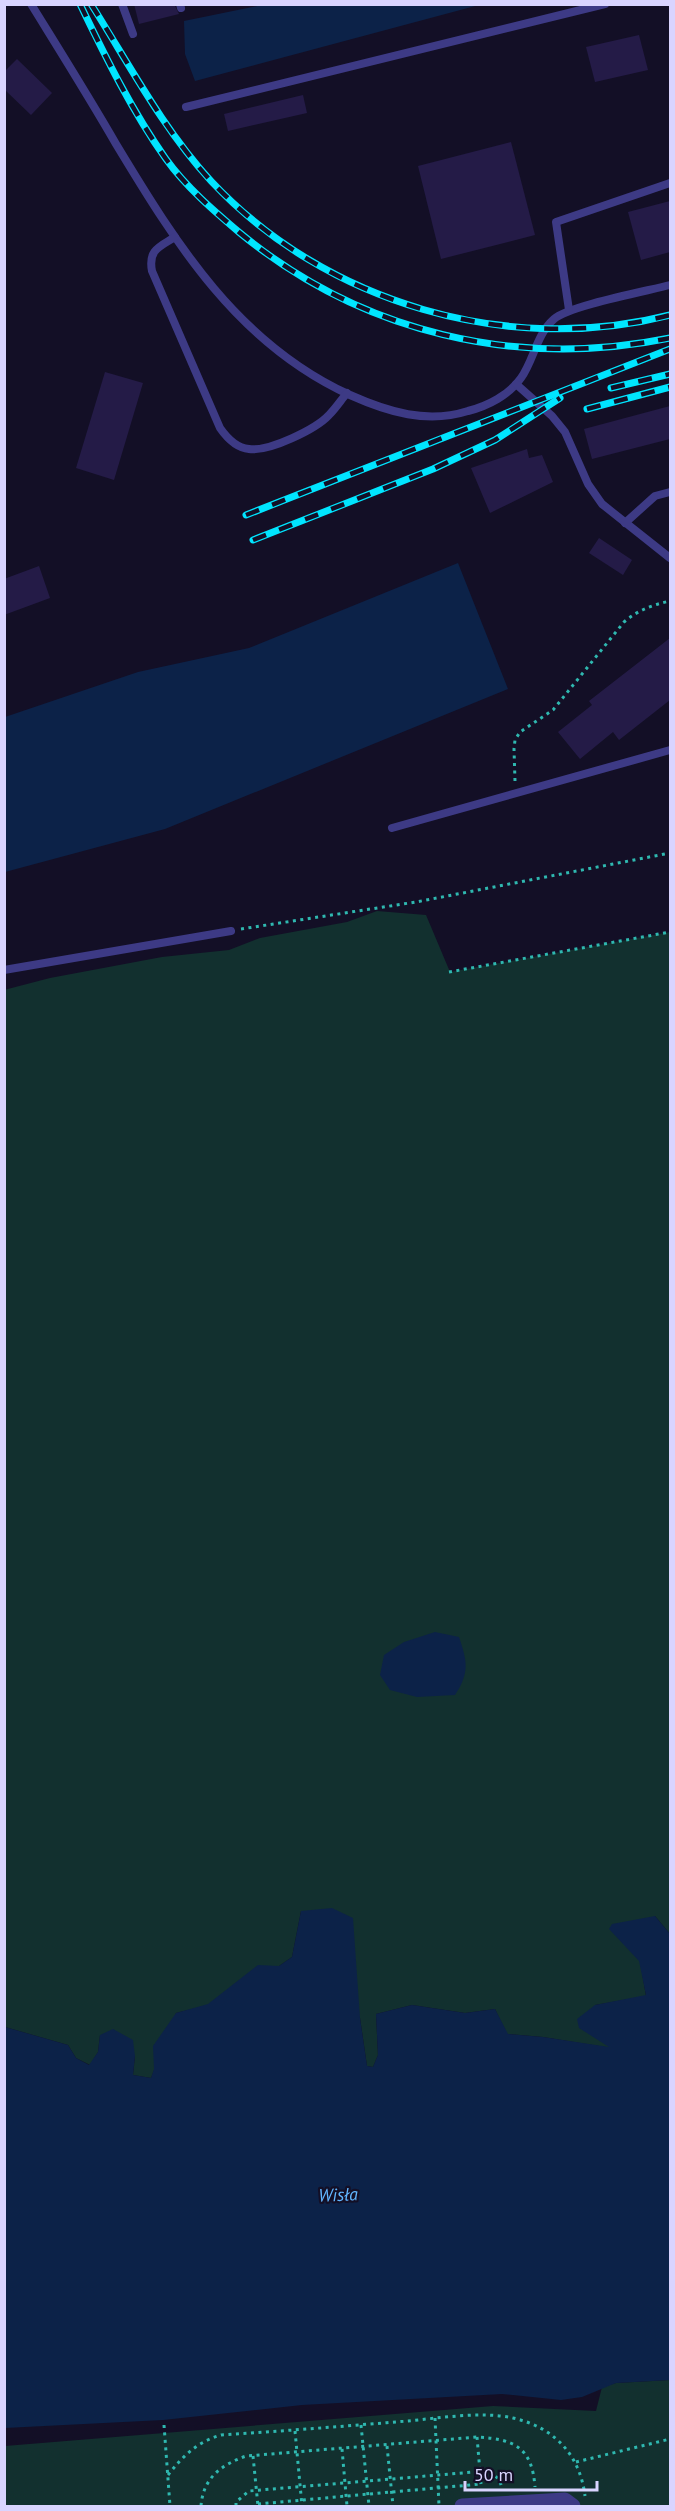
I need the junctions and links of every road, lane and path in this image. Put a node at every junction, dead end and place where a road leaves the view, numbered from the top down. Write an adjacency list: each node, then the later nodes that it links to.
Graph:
1 (32, 4): 7 (lane)
2 (123, 4): 4 (lane)
3 (605, 4): 5 (lane)
4 (133, 34)
5 (186, 107)
6 (670, 183): 9 (lane)
7 (175, 237): 11 (lane); 11 (lane)
8 (670, 285): 9 (lane)
9 (569, 310): 10 (lane)
10 (516, 384): 11 (lane); 13 (lane)
11 (347, 393)
12 (670, 492): 13 (lane)
13 (625, 523): 14 (lane)
14 (670, 558)
15 (670, 601): 17 (path)
16 (670, 750): 17 (lane)
17 (517, 794): 18 (lane)
18 (392, 828)
19 (670, 853): 20 (path)
20 (231, 931): 22 (lane)
21 (670, 932): 23 (path)
22 (4, 970)
23 (449, 972)
24 (435, 2418): 25 (path); 30 (path); 36 (path)
25 (362, 2424): 27 (path); 32 (path)
26 (164, 2425): 38 (path)
27 (295, 2430): 34 (path); 38 (path)
28 (477, 2437): 30 (path); 37 (path); 51 (path)
29 (670, 2439): 36 (path)
30 (436, 2441): 31 (path); 39 (path)
31 (387, 2445): 32 (path); 40 (path)
32 (364, 2447): 33 (path); 41 (path)
33 (342, 2448): 34 (path); 42 (path)
34 (297, 2452): 35 (path); 44 (path)
35 (253, 2456): 46 (path); 57 (path)
36 (576, 2462): 52 (path)
37 (480, 2471): 39 (path); 43 (path); 53 (path)
38 (168, 2475): 56 (path)
39 (438, 2475): 40 (path); 45 (path)
40 (390, 2479): 41 (path); 47 (path)
41 (367, 2481): 42 (path); 48 (path)
42 (345, 2483): 44 (path); 49 (path)
43 (481, 2484): 45 (path); 55 (path)
44 (300, 2486): 46 (path); 50 (path)
45 (439, 2488): 47 (path); 63 (path)
46 (256, 2490): 54 (path); 58 (path)
47 (392, 2492): 48 (path); 62 (path)
48 (368, 2494): 49 (path); 61 (path)
49 (346, 2496): 50 (path); 60 (path)
50 (302, 2500): 54 (path); 59 (path)
51 (537, 2500): 52 (street); 53 (street)
52 (579, 2502)
53 (503, 2503): 55 (street)
54 (258, 2505)
55 (483, 2505): 64 (street)
56 (170, 2506)
57 (201, 2506)
58 (236, 2506)
59 (302, 2506)
60 (347, 2506)
61 (369, 2506)
62 (393, 2506)
63 (439, 2506)
64 (462, 2506)

